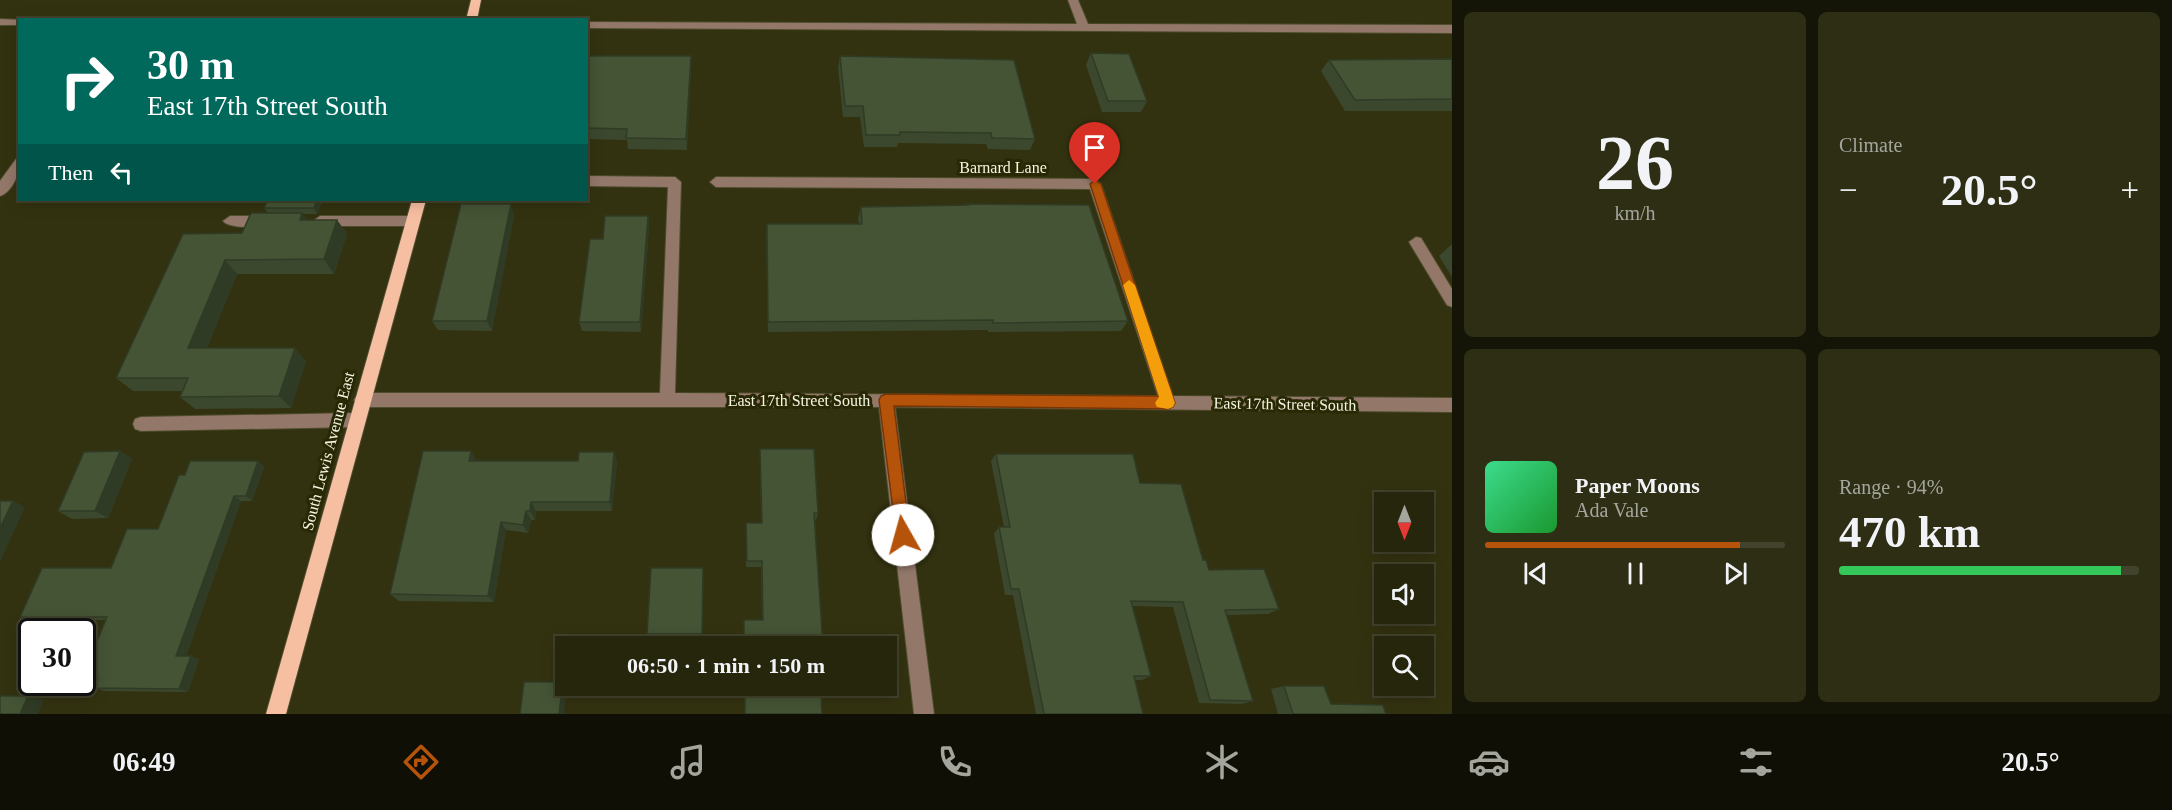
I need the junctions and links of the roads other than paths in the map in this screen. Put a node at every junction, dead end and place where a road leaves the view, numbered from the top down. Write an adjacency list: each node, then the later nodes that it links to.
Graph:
1 (476, 0): 3 (main road)
2 (1073, 0): 7 (street)
3 (472, 18)
4 (0, 22): 5 (street)
5 (18, 22)
6 (588, 25): 7 (street)
7 (1083, 26): 8 (street)
8 (1452, 29)
9 (18, 165): 12 (street)
10 (588, 182): 21 (street)
11 (716, 182): 23 (street, Barnard Lane)
12 (0, 191)
13 (419, 201): 17 (main road, South Lewis Avenue East)
14 (230, 221): 15 (street)
15 (276, 221)
16 (310, 221): 17 (street)
17 (413, 221): 20 (main road, South Lewis Avenue East)
18 (1416, 242): 19 (street)
19 (1452, 301)
20 (362, 400): 21 (street, East 17th Street South); 25 (main road, South Lewis Avenue East)
21 (667, 400): 22 (street, East 17th Street South)
22 (886, 400): 23 (street, East 17th Street South); 28 (street)
23 (1168, 403): 24 (street, East 17th Street South)
24 (1452, 405)
25 (356, 420): 26 (street); 27 (main road, South Lewis Avenue East)
26 (141, 424)
27 (276, 714)
28 (924, 714)

